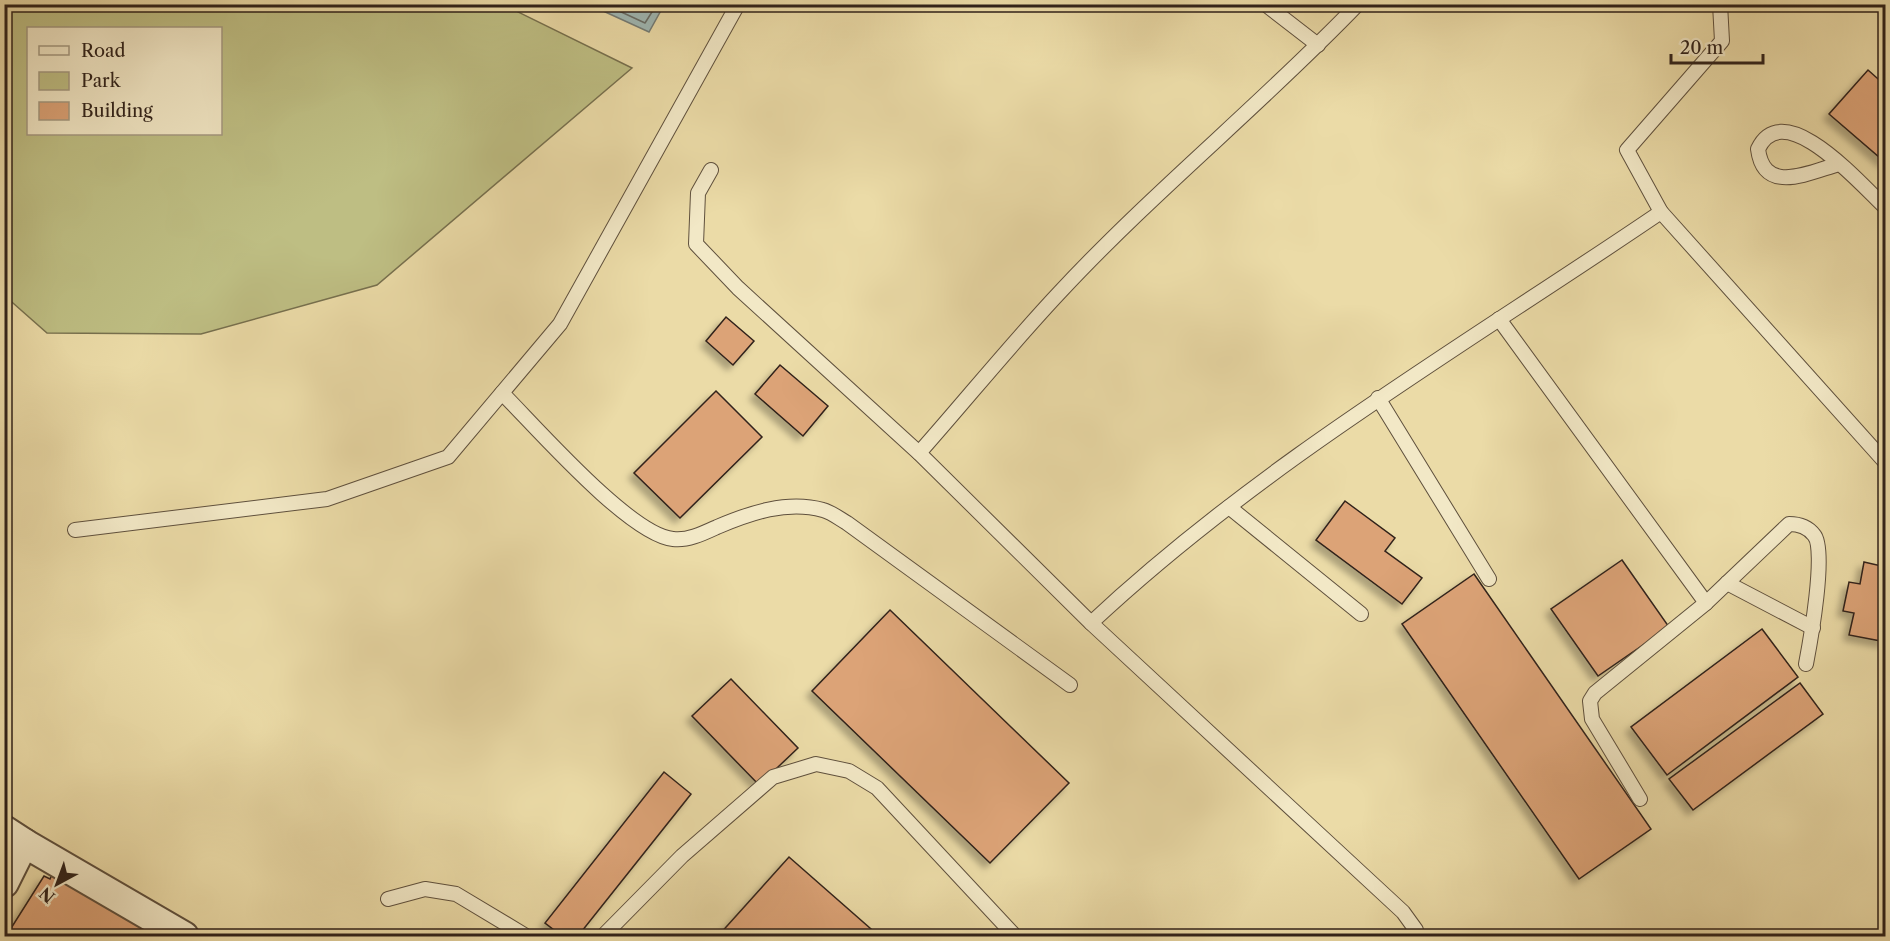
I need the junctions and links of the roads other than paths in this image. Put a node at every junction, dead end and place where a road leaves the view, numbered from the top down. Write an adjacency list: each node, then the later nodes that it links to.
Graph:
1 (738, 4): 11 (lane)
2 (1265, 4): 5 (lane)
3 (1358, 4): 5 (lane)
4 (1720, 4): 9 (lane)
5 (1318, 45): 13 (lane)
6 (1839, 164): 6 (lane); 8 (lane)
7 (711, 170): 13 (lane)
8 (1886, 208)
9 (1661, 212): 10 (lane); 14 (lane)
10 (1499, 319): 12 (lane); 19 (lane)
11 (502, 393): 16 (lane); 24 (lane)
12 (1378, 398): 15 (lane); 17 (lane)
13 (919, 453): 21 (lane)
14 (1886, 463)
15 (1229, 507): 20 (lane); 21 (lane)
16 (75, 530)
17 (1489, 579)
18 (1727, 583): 19 (lane); 22 (lane); 22 (lane)
19 (1706, 603): 25 (lane)
20 (1361, 614)
21 (1091, 622): 33 (lane)
22 (1813, 628): 23 (lane)
23 (1806, 664)
24 (1070, 685)
25 (1640, 799)
26 (14, 836): 27 (street); 29 (street)
27 (4, 883)
28 (388, 899): 30 (lane)
29 (184, 936)
30 (526, 936)
31 (603, 936): 32 (lane)
32 (1015, 936)
33 (1416, 936)

